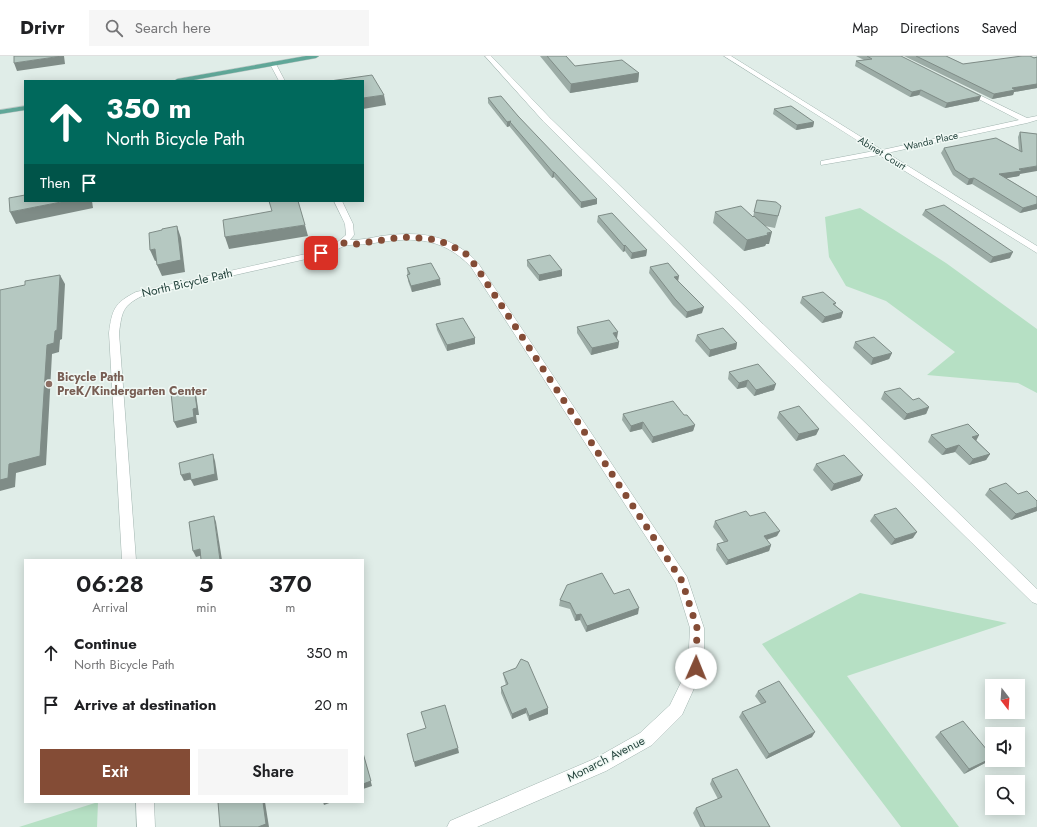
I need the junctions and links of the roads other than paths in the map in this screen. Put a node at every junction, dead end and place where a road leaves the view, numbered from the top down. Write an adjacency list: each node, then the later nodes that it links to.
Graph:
1 (316, 56): 4 (main road)
2 (488, 56): 19 (street)
3 (727, 56): 13 (street, Abinet Court)
4 (273, 64): 5 (main road); 6 (street)
5 (183, 80)
6 (281, 80)
7 (962, 89): 11 (street)
8 (24, 108): 9 (main road)
9 (0, 112)
10 (1037, 118): 11 (street, Wanda Place)
11 (1026, 120): 12 (street); 13 (street, Wanda Place)
12 (1037, 126)
13 (881, 152): 14 (street, Wanda Place); 17 (street, Abinet Court)
14 (824, 163)
15 (338, 202): 16 (street)
16 (344, 243): 18 (street, North Bicycle Path); 22 (street, Monarch Avenue)
17 (1037, 250)
18 (129, 559)
19 (1037, 598)
20 (145, 803): 21 (street)
21 (146, 827)
22 (456, 827)

